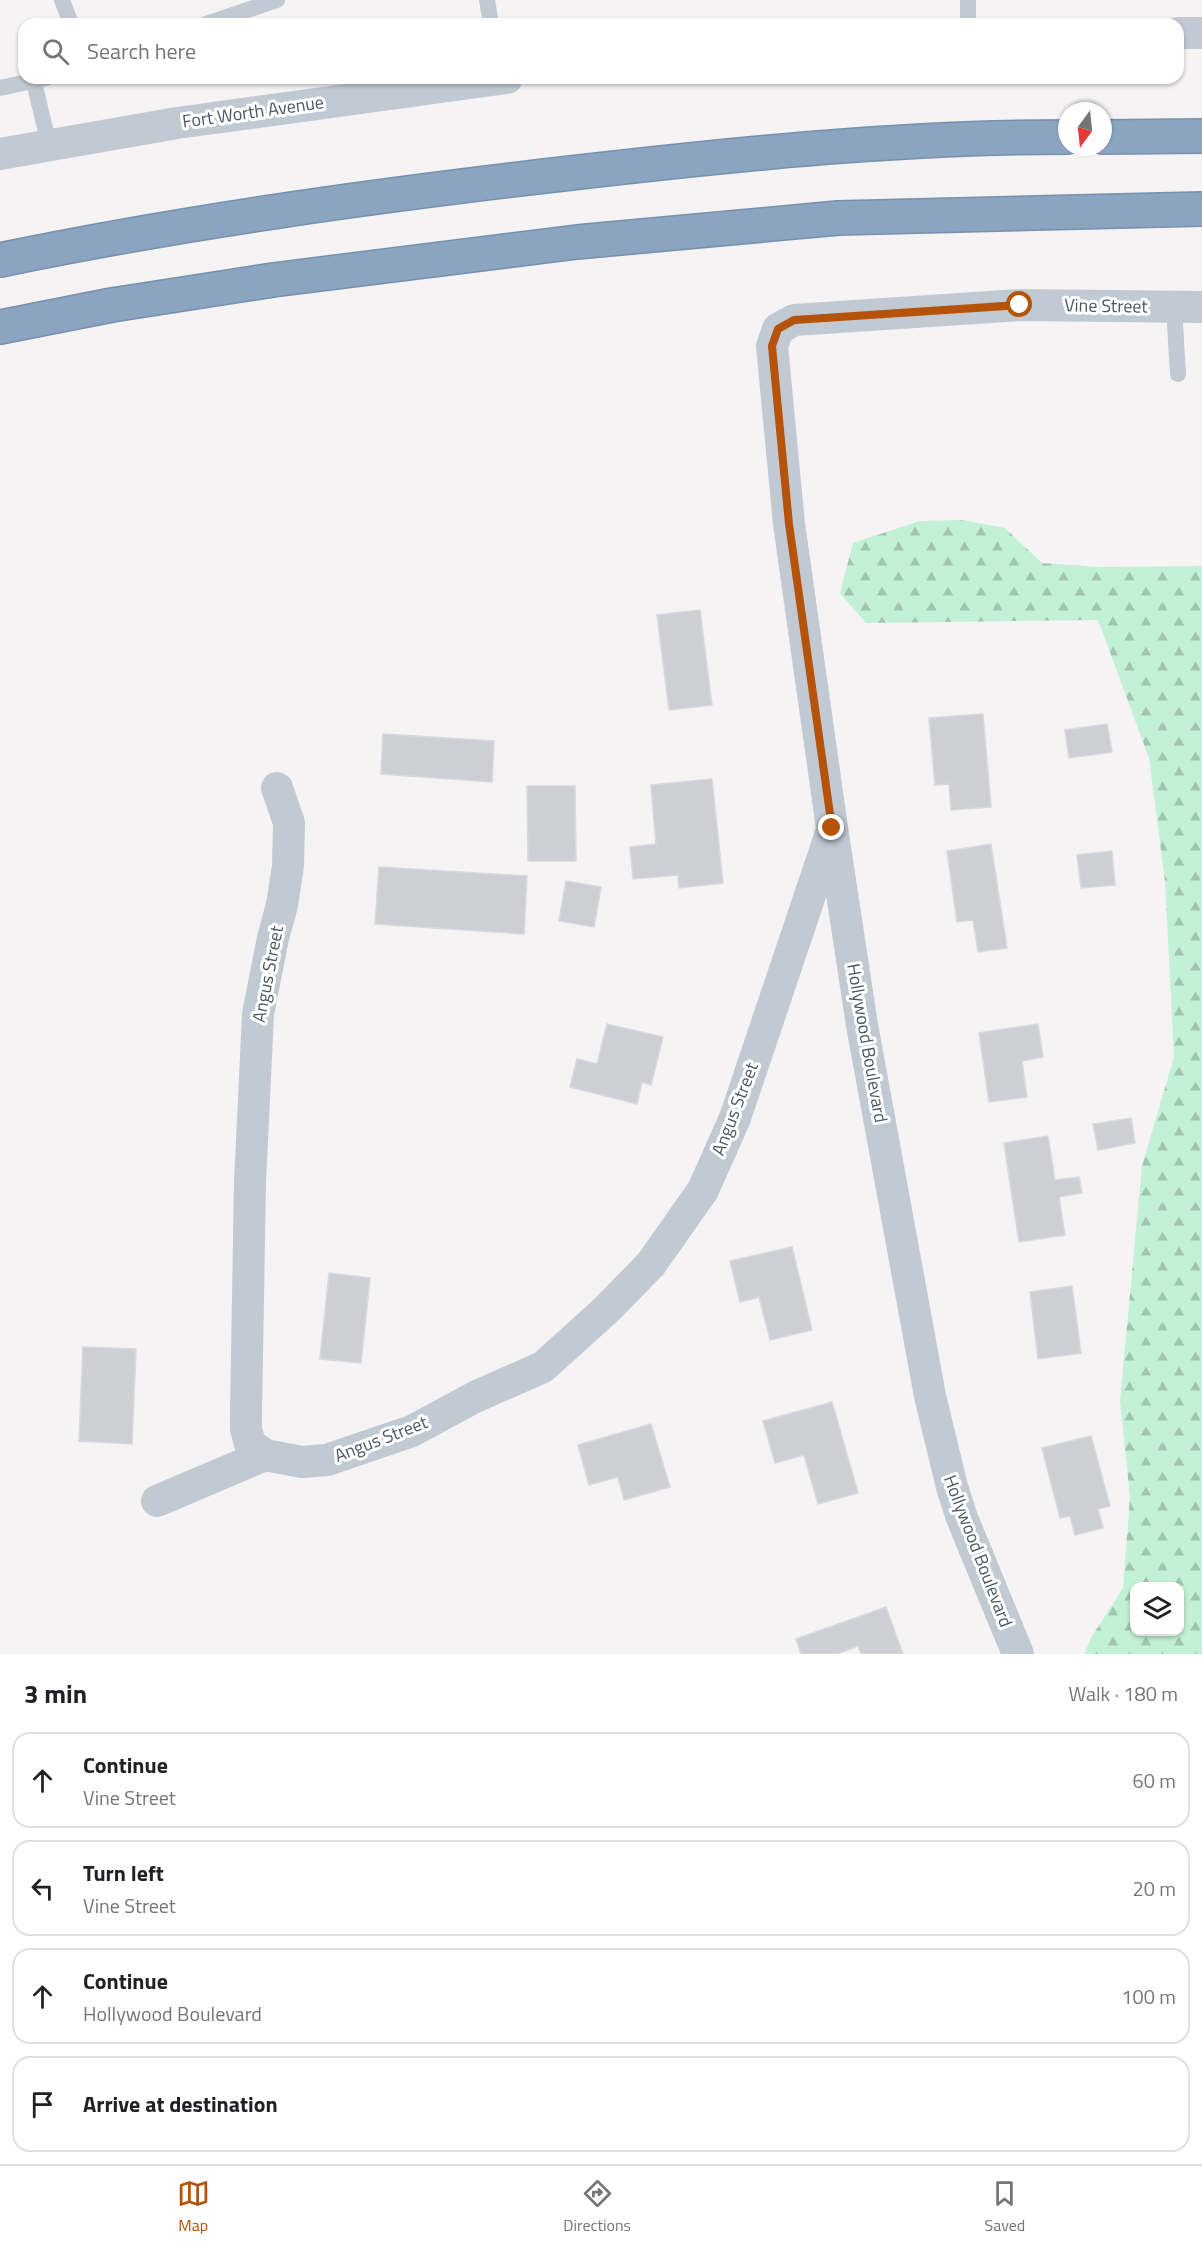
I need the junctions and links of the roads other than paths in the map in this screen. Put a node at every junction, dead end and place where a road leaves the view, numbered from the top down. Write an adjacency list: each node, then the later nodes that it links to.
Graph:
1 (62, 0): 5 (lane)
2 (277, 0): 6 (lane)
3 (487, 0): 7 (lane)
4 (968, 0): 8 (lane)
5 (69, 18)
6 (224, 18)
7 (490, 18)
8 (968, 18)
9 (1184, 33): 10 (street)
10 (1202, 33)
11 (20, 84): 14 (lane)
12 (41, 84): 18 (lane)
13 (457, 84): 18 (street, Fort Worth Avenue)
14 (0, 88)
15 (1202, 136): 17 (highway)
16 (1058, 137): 21 (highway)
17 (1112, 137)
18 (49, 145): 19 (street, Fort Worth Avenue)
19 (0, 154)
20 (1202, 209): 23 (highway)
21 (0, 260)
22 (1188, 307): 24 (lane); 25 (street, Vine Street)
23 (0, 327)
24 (1178, 374)
25 (779, 417): 27 (street, Hollywood Boulevard)
26 (277, 788): 28 (street, Angus Street)
27 (832, 828): 28 (street, Angus Street); 30 (street, Hollywood Boulevard)
28 (265, 1455): 29 (street)
29 (157, 1501)
30 (1018, 1654)

